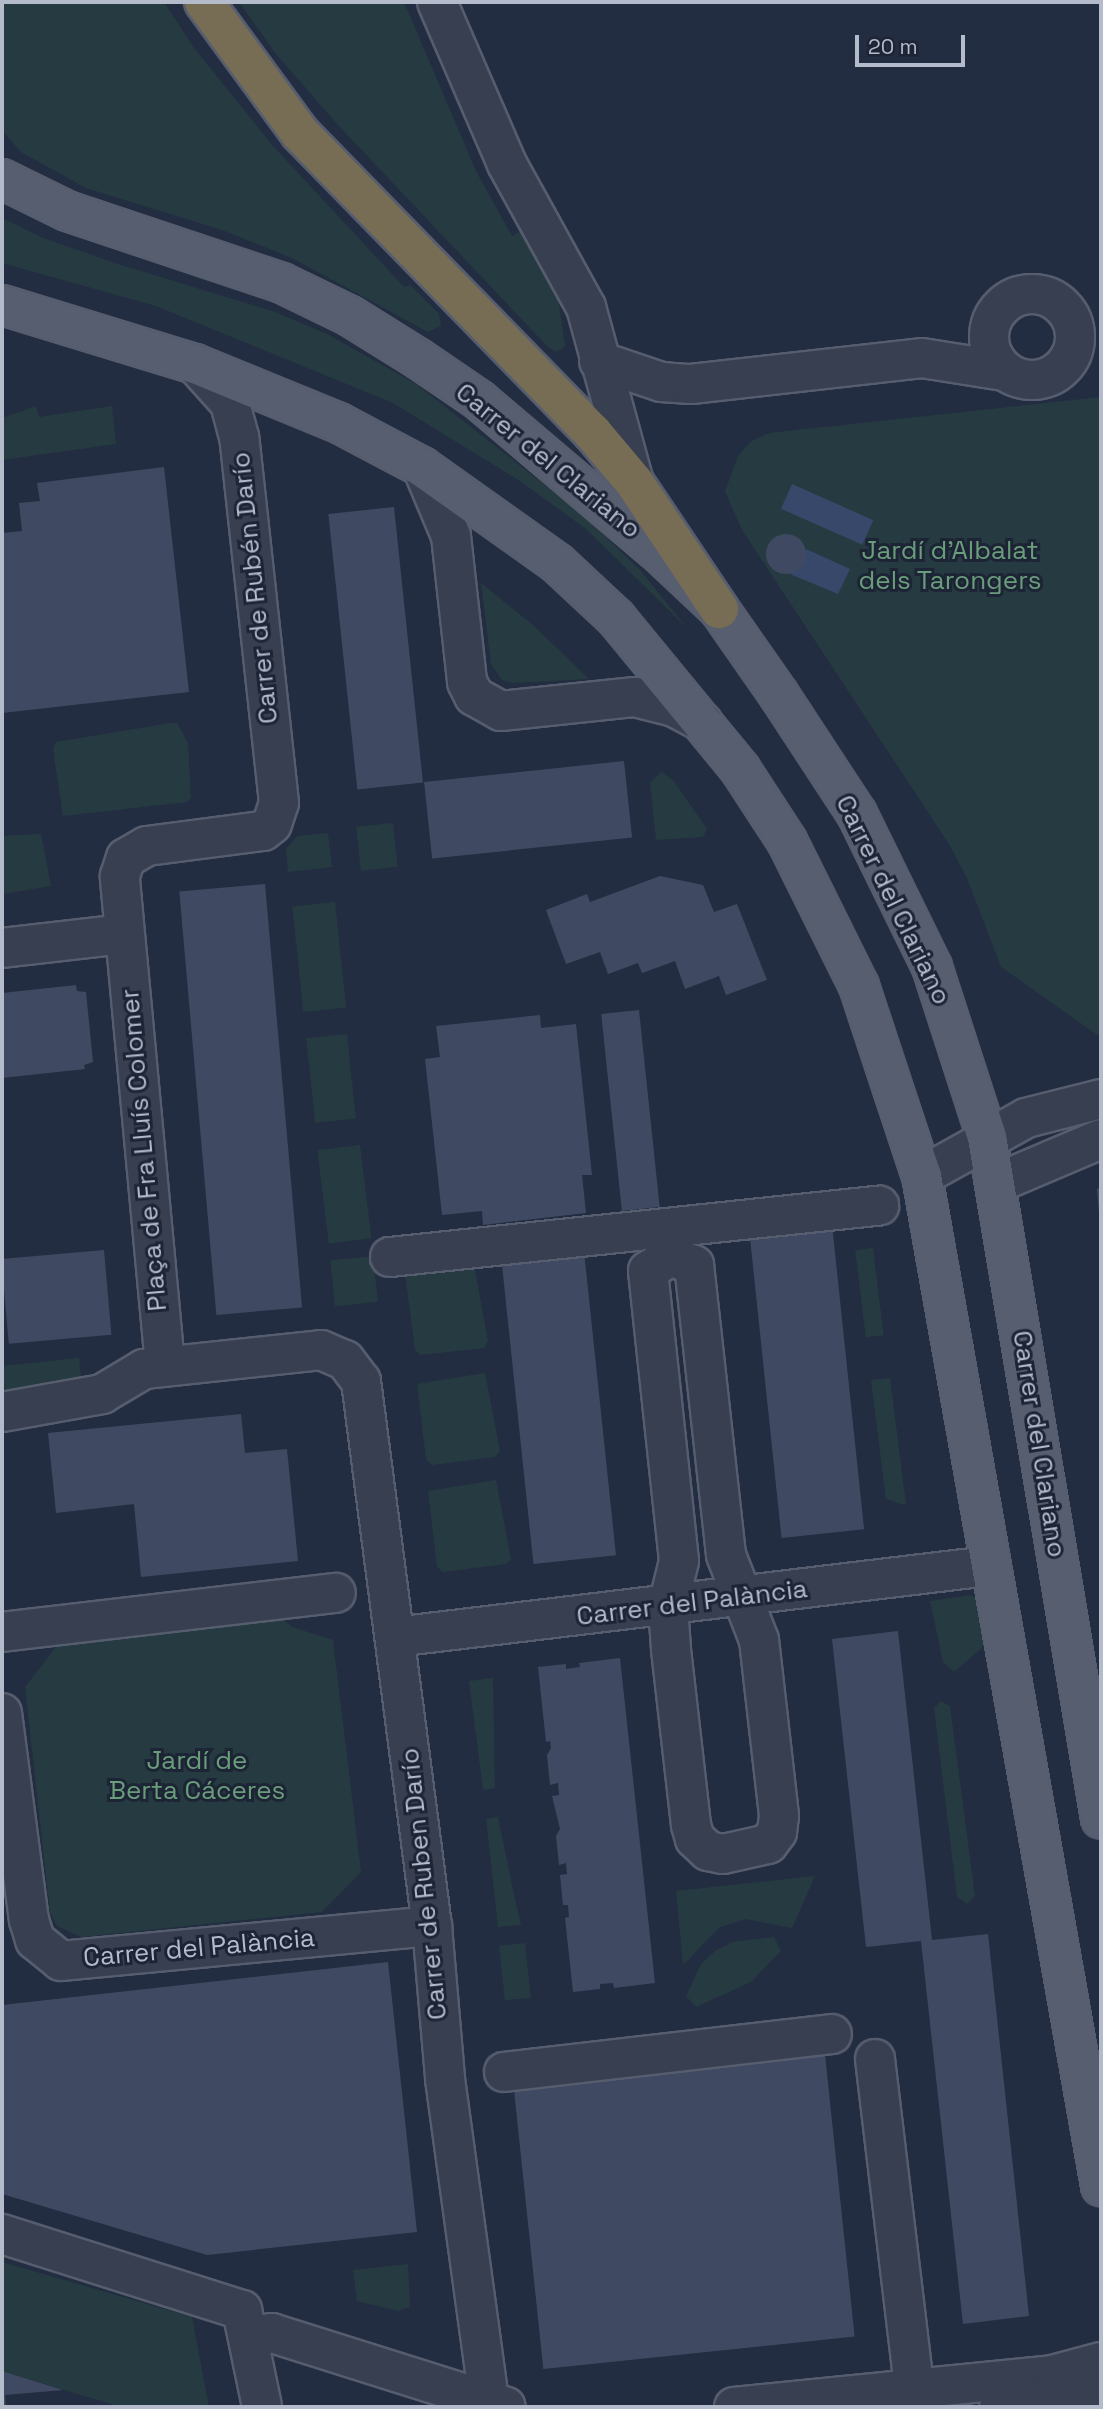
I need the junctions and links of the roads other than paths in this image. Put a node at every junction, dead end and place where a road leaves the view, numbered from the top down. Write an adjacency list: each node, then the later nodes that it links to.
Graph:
1 (204, 2): 14 (highway)
2 (437, 2): 10 (street, Carrer del Clariano)
3 (2, 159): 5 (main road, Carrer del Clariano)
4 (2, 179): 5 (main road, Carrer del Clariano)
5 (67, 211): 15 (main road, Carrer del Clariano)
6 (2, 306): 11 (main road)
7 (998, 310): 8 (street); 9 (street); 12 (street)
8 (1088, 341): 12 (street)
9 (922, 358): 10 (street); 12 (street)
10 (599, 361): 14 (street, Carrer del Clariano)
11 (195, 364): 13 (main road); 17 (street, Carrer de Rubén Darío)
12 (1004, 371)
13 (422, 467): 16 (main road); 16 (street)
14 (634, 482): 15 (highway)
15 (719, 609): 21 (main road, Carrer del Clariano)
16 (702, 722): 23 (main road)
17 (272, 824): 18 (street, Plaça de Fra Lluís Colomer)
18 (123, 934): 19 (street); 27 (street, Plaça de Fra Lluís Colomer)
19 (2, 948)
20 (1101, 1100): 21 (street)
21 (986, 1137): 23 (street); 24 (main road, Carrer del Clariano)
22 (1101, 1139): 24 (street)
23 (922, 1176): 29 (main road)
24 (995, 1184): 36 (main road, Carrer del Clariano)
25 (879, 1206): 26 (street)
26 (390, 1257)
27 (165, 1365): 28 (street); 34 (street, Carrer de Ruben Darío)
28 (2, 1412)
29 (989, 1566): 31 (street, Carrer del Palància); 41 (main road)
30 (336, 1593): 33 (street)
31 (742, 1597): 32 (street, Carrer del Palància); 32 (street); 32 (street)
32 (668, 1606): 34 (street, Carrer del Palància)
33 (2, 1632)
34 (395, 1637): 37 (street, Carrer de Ruben Darío)
35 (2, 1713): 37 (street, Carrer del Palància)
36 (1101, 1819)
37 (432, 1926): 47 (street, Carrer de Ruben Darío)
38 (832, 2034): 40 (street)
39 (875, 2059): 45 (street)
40 (504, 2072)
41 (1101, 2186)
42 (2, 2234): 43 (street)
43 (248, 2336): 47 (street); 48 (street)
44 (1101, 2362): 45 (street)
45 (914, 2388): 49 (street)
46 (1101, 2401): 50 (street)
47 (495, 2405)
48 (262, 2407)
49 (734, 2407)
50 (999, 2407)

